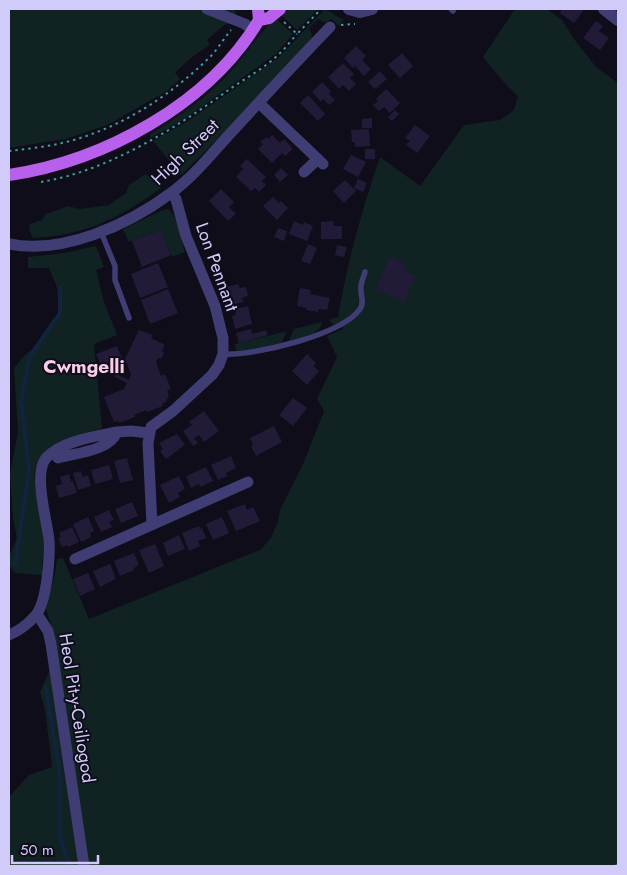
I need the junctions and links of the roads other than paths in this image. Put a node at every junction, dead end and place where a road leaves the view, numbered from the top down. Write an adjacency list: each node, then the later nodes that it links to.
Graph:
1 (207, 9): 6 (street)
2 (280, 9): 6 (main road)
3 (349, 9): 4 (street)
4 (372, 9)
5 (604, 9): 7 (street)
6 (257, 19): 11 (main road)
7 (618, 20)
8 (323, 29): 9 (street, High Street)
9 (259, 103): 10 (street); 12 (street, High Street)
10 (304, 172)
11 (9, 175)
12 (171, 193): 13 (street, High Street); 17 (street, Lon Pennant)
13 (100, 232): 14 (street, High Street); 16 (lane)
14 (9, 244)
15 (365, 272): 17 (lane)
16 (129, 318)
17 (223, 354): 19 (street)
18 (117, 432): 19 (street); 20 (street); 24 (street)
19 (149, 433): 22 (street)
20 (58, 458)
21 (248, 482): 22 (street)
22 (152, 525): 23 (street)
23 (75, 559)
24 (37, 614): 25 (street); 26 (street, Heol Pit-y-Ceiliogod)
25 (9, 635)
26 (84, 866)

